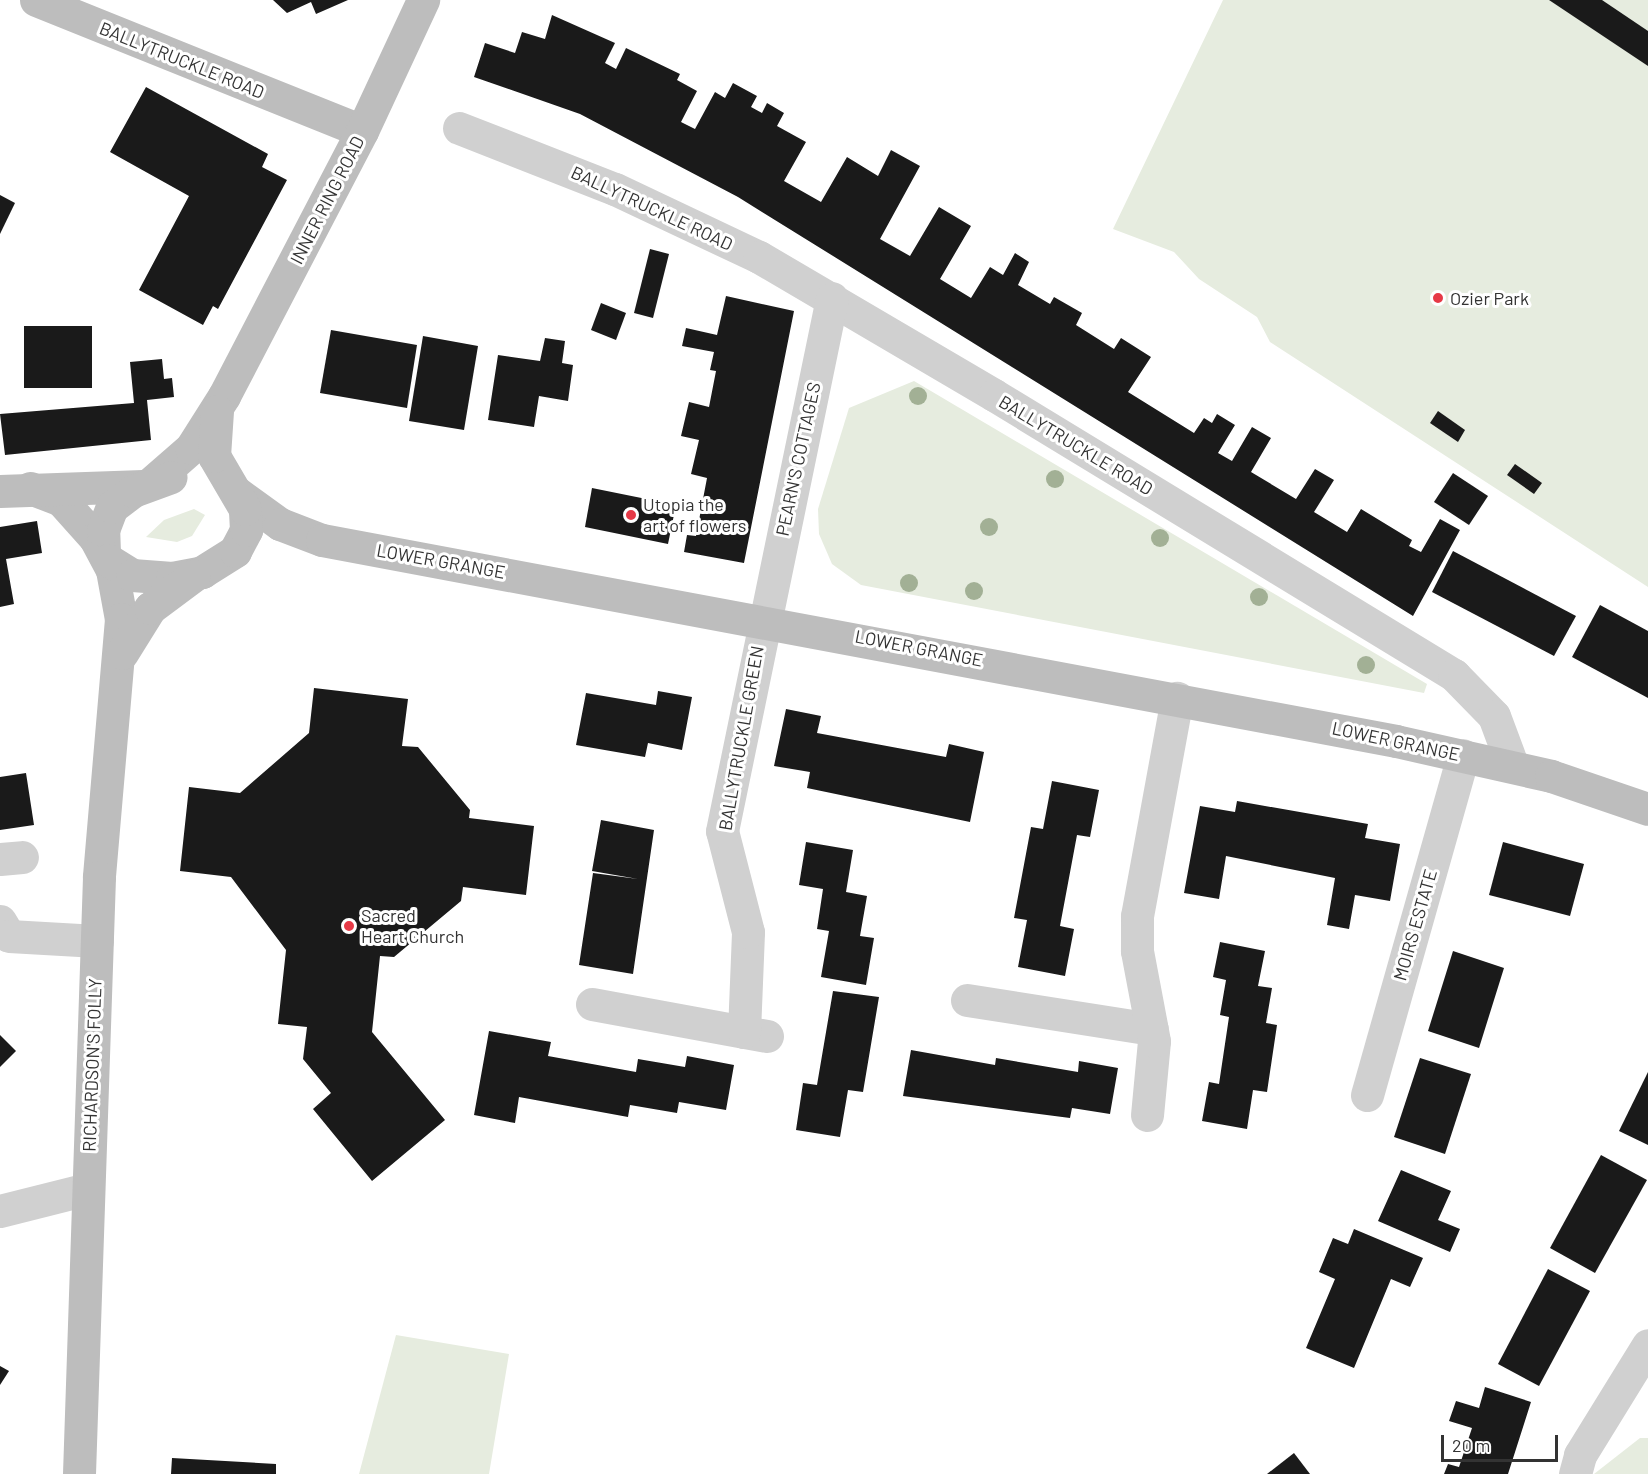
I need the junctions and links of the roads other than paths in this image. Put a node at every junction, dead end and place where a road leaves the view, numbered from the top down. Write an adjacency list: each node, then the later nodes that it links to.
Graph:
1 (36, 0): 4 (main road, BALLYTRUCKLE ROAD)
2 (423, 0): 4 (main road, INNER RING ROAD)
3 (459, 128): 5 (street, BALLYTRUCKLE ROAD)
4 (362, 131): 6 (main road, INNER RING ROAD)
5 (832, 298): 14 (street, PEARN'S COTTAGES); 18 (street, BALLYTRUCKLE ROAD)
6 (224, 396): 7 (main road); 9 (main road)
7 (147, 485): 8 (main road); 9 (main road); 11 (main road)
8 (15, 490): 11 (main road)
9 (234, 490): 10 (main road); 12 (main road)
10 (322, 540): 12 (main road); 14 (main road, LOWER GRANGE)
11 (106, 556): 13 (main road); 15 (main road, RICHARDSON'S FOLLY)
12 (227, 559): 13 (main road)
13 (194, 575): 15 (main road)
14 (763, 620): 16 (main road, LOWER GRANGE); 23 (street, BALLYTRUCKLE GREEN)
15 (120, 658): 21 (main road, RICHARDSON'S FOLLY)
16 (1177, 698): 17 (main road, LOWER GRANGE); 24 (street)
17 (1463, 755): 18 (main road, LOWER GRANGE); 25 (street, MOIRS ESTATE)
18 (1514, 767): 19 (main road)
19 (1648, 808)
20 (0, 921): 21 (street)
21 (97, 940): 27 (main road, RICHARDSON'S FOLLY)
22 (967, 1000): 24 (street)
23 (592, 1004)
24 (1152, 1029): 26 (street)
25 (1367, 1095)
26 (1147, 1115)
27 (87, 1189): 28 (street); 30 (main road, RICHARDSON'S FOLLY)
28 (0, 1211)
29 (1648, 1345): 31 (street)
30 (79, 1474)
31 (1575, 1474)

